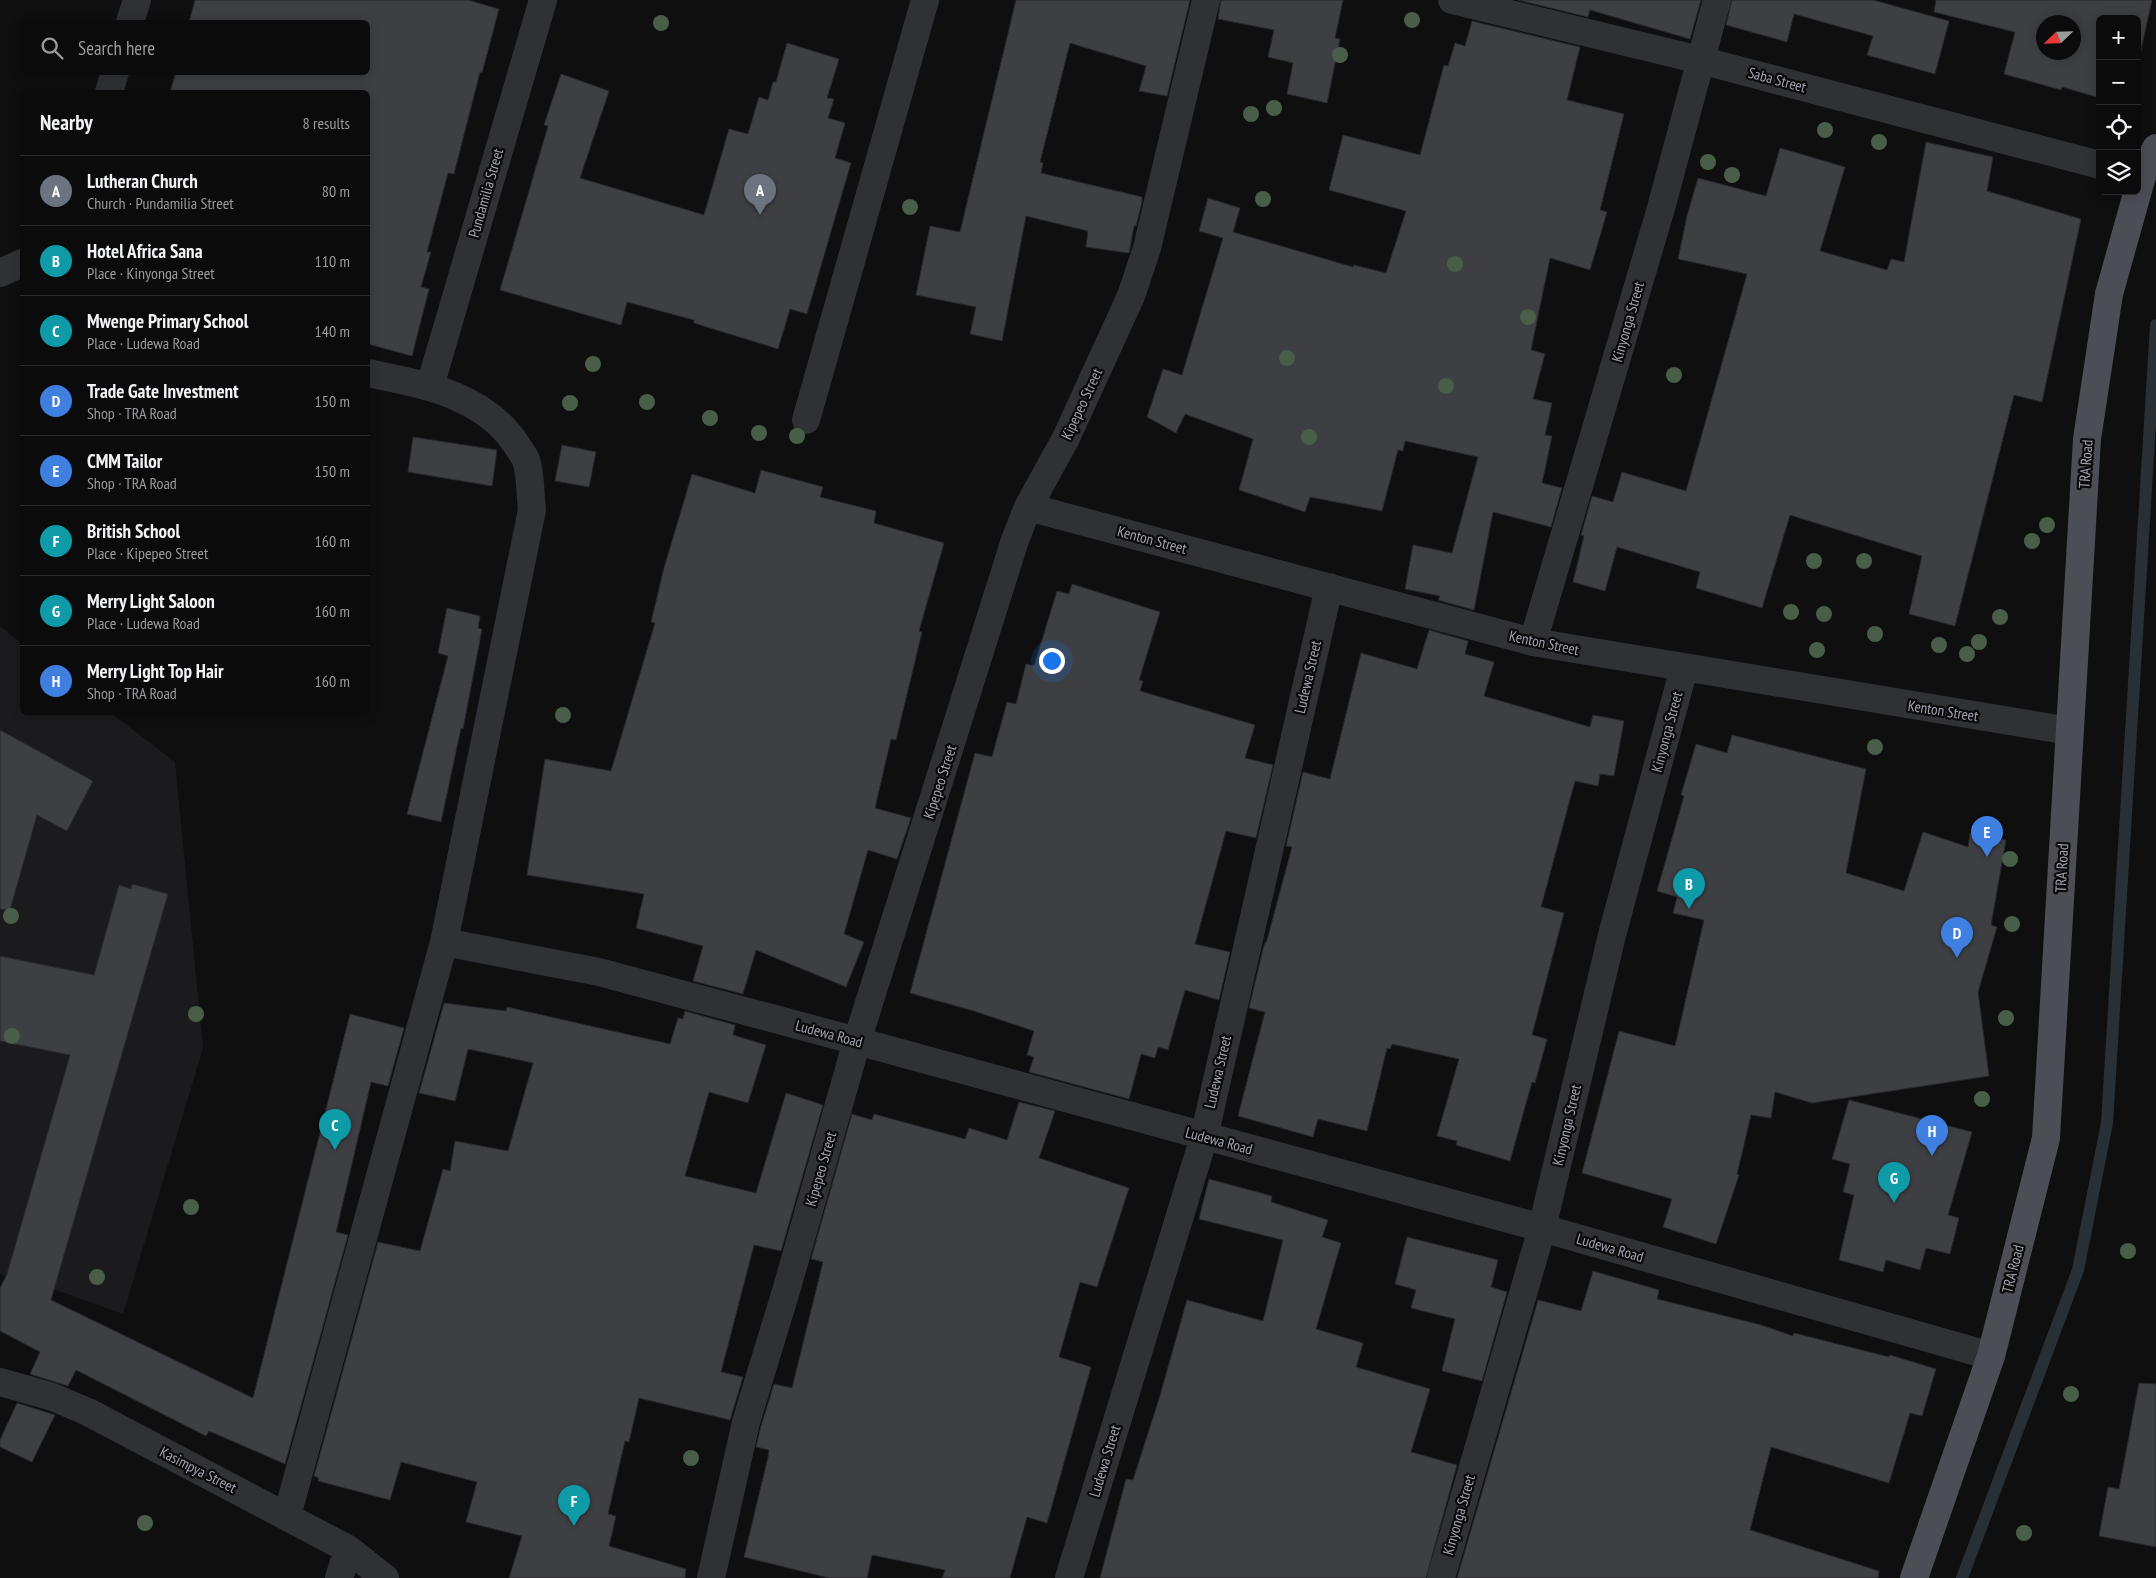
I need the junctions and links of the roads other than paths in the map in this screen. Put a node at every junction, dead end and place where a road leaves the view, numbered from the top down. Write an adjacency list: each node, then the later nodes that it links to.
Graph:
1 (138, 0): 7 (street)
2 (543, 0): 18 (street, Pundamilia Street)
3 (926, 0): 19 (street)
4 (1206, 0): 20 (street, Kipepeo Street)
5 (1452, 0): 8 (street, Saba Street)
6 (1717, 0): 8 (street, Kinyonga Street)
7 (131, 20)
8 (1700, 60): 12 (street, Saba Street); 22 (street, Kinyonga Street)
9 (114, 75): 10 (street)
10 (110, 90)
11 (2156, 148): 13 (main road, TRA Road)
12 (2096, 164)
13 (2141, 174)
14 (2135, 195): 24 (main road, TRA Road)
15 (20, 263): 16 (street)
16 (0, 273)
17 (370, 373): 18 (street)
18 (430, 386): 25 (street)
19 (806, 420)
20 (1028, 507): 21 (street, Kenton Street); 26 (street, Kipepeo Street)
21 (1329, 587): 22 (street, Kenton Street); 27 (street, Ludewa Street)
22 (1533, 642): 23 (street, Kenton Street)
23 (1684, 668): 24 (street, Kenton Street); 28 (street, Kinyonga Street)
24 (2070, 731): 29 (main road, TRA Road)
25 (444, 942): 26 (street, Ludewa Road); 31 (street)
26 (857, 1041): 27 (street, Ludewa Road); 35 (street, Kipepeo Street)
27 (1204, 1137): 28 (street, Ludewa Road); 36 (street, Ludewa Street)
28 (1542, 1228): 29 (street, Ludewa Road); 37 (street, Kinyonga Street)
29 (1991, 1356): 38 (main road, TRA Road)
30 (0, 1382): 31 (street, Kasimpya Street)
31 (287, 1516): 32 (street, Kasimpya Street)
32 (348, 1549): 33 (street); 34 (street, Kasimpya Street)
33 (339, 1578)
34 (385, 1578)
35 (710, 1578)
36 (1069, 1578)
37 (1441, 1578)
38 (1914, 1578)

